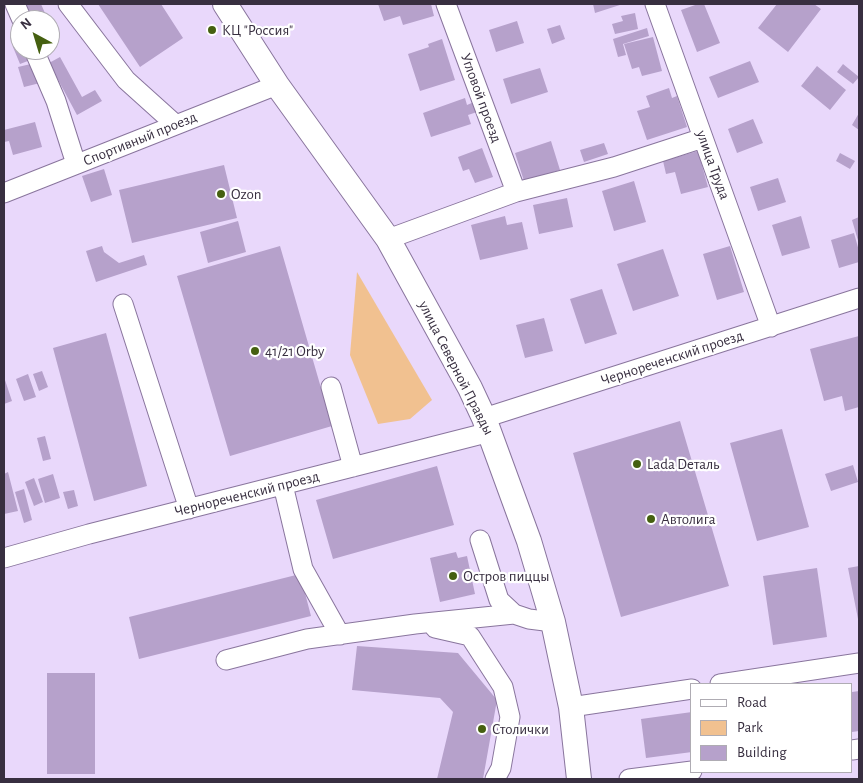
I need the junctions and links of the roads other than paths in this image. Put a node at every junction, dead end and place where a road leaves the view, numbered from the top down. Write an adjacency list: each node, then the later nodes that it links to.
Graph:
1 (68, 4): 7 (street)
2 (225, 4): 6 (main road, улица Северной Правды)
3 (446, 4): 10 (street, Угловой проезд)
4 (655, 4): 8 (street, улица Труда)
5 (38, 60): 9 (street)
6 (277, 85): 7 (street, Спортивный проезд); 12 (main road, улица Северной Правды)
7 (176, 125): 9 (street, Спортивный проезд)
8 (703, 138): 10 (street); 15 (street, улица Труда)
9 (76, 164): 11 (street, Спортивный проезд)
10 (516, 192): 12 (street)
11 (4, 193)
12 (388, 240): 17 (main road, улица Северной Правды)
13 (859, 298): 15 (street, Чернореченский проезд)
14 (123, 304): 20 (street)
15 (771, 327): 17 (street, Чернореченский проезд)
16 (331, 387): 18 (street)
17 (487, 425): 18 (street, Чернореченский проезд); 24 (main road, улица Северной Правды)
18 (353, 467): 19 (street, Чернореченский проезд)
19 (283, 485): 20 (street, Чернореченский проезд); 26 (street)
20 (188, 509): 22 (street, Чернореченский проезд)
21 (480, 540): 23 (street)
22 (4, 558)
23 (514, 614): 24 (street); 25 (street)
24 (553, 622): 31 (main road, улица Северной Правды)
25 (416, 624): 26 (street); 33 (street)
26 (340, 635): 27 (street)
27 (226, 660)
28 (859, 663): 29 (street)
29 (727, 683)
30 (690, 689): 31 (street)
31 (571, 707): 34 (main road, улица Северной Правды)
32 (690, 771): 35 (street)
33 (495, 779)
34 (579, 779)
35 (629, 779)

